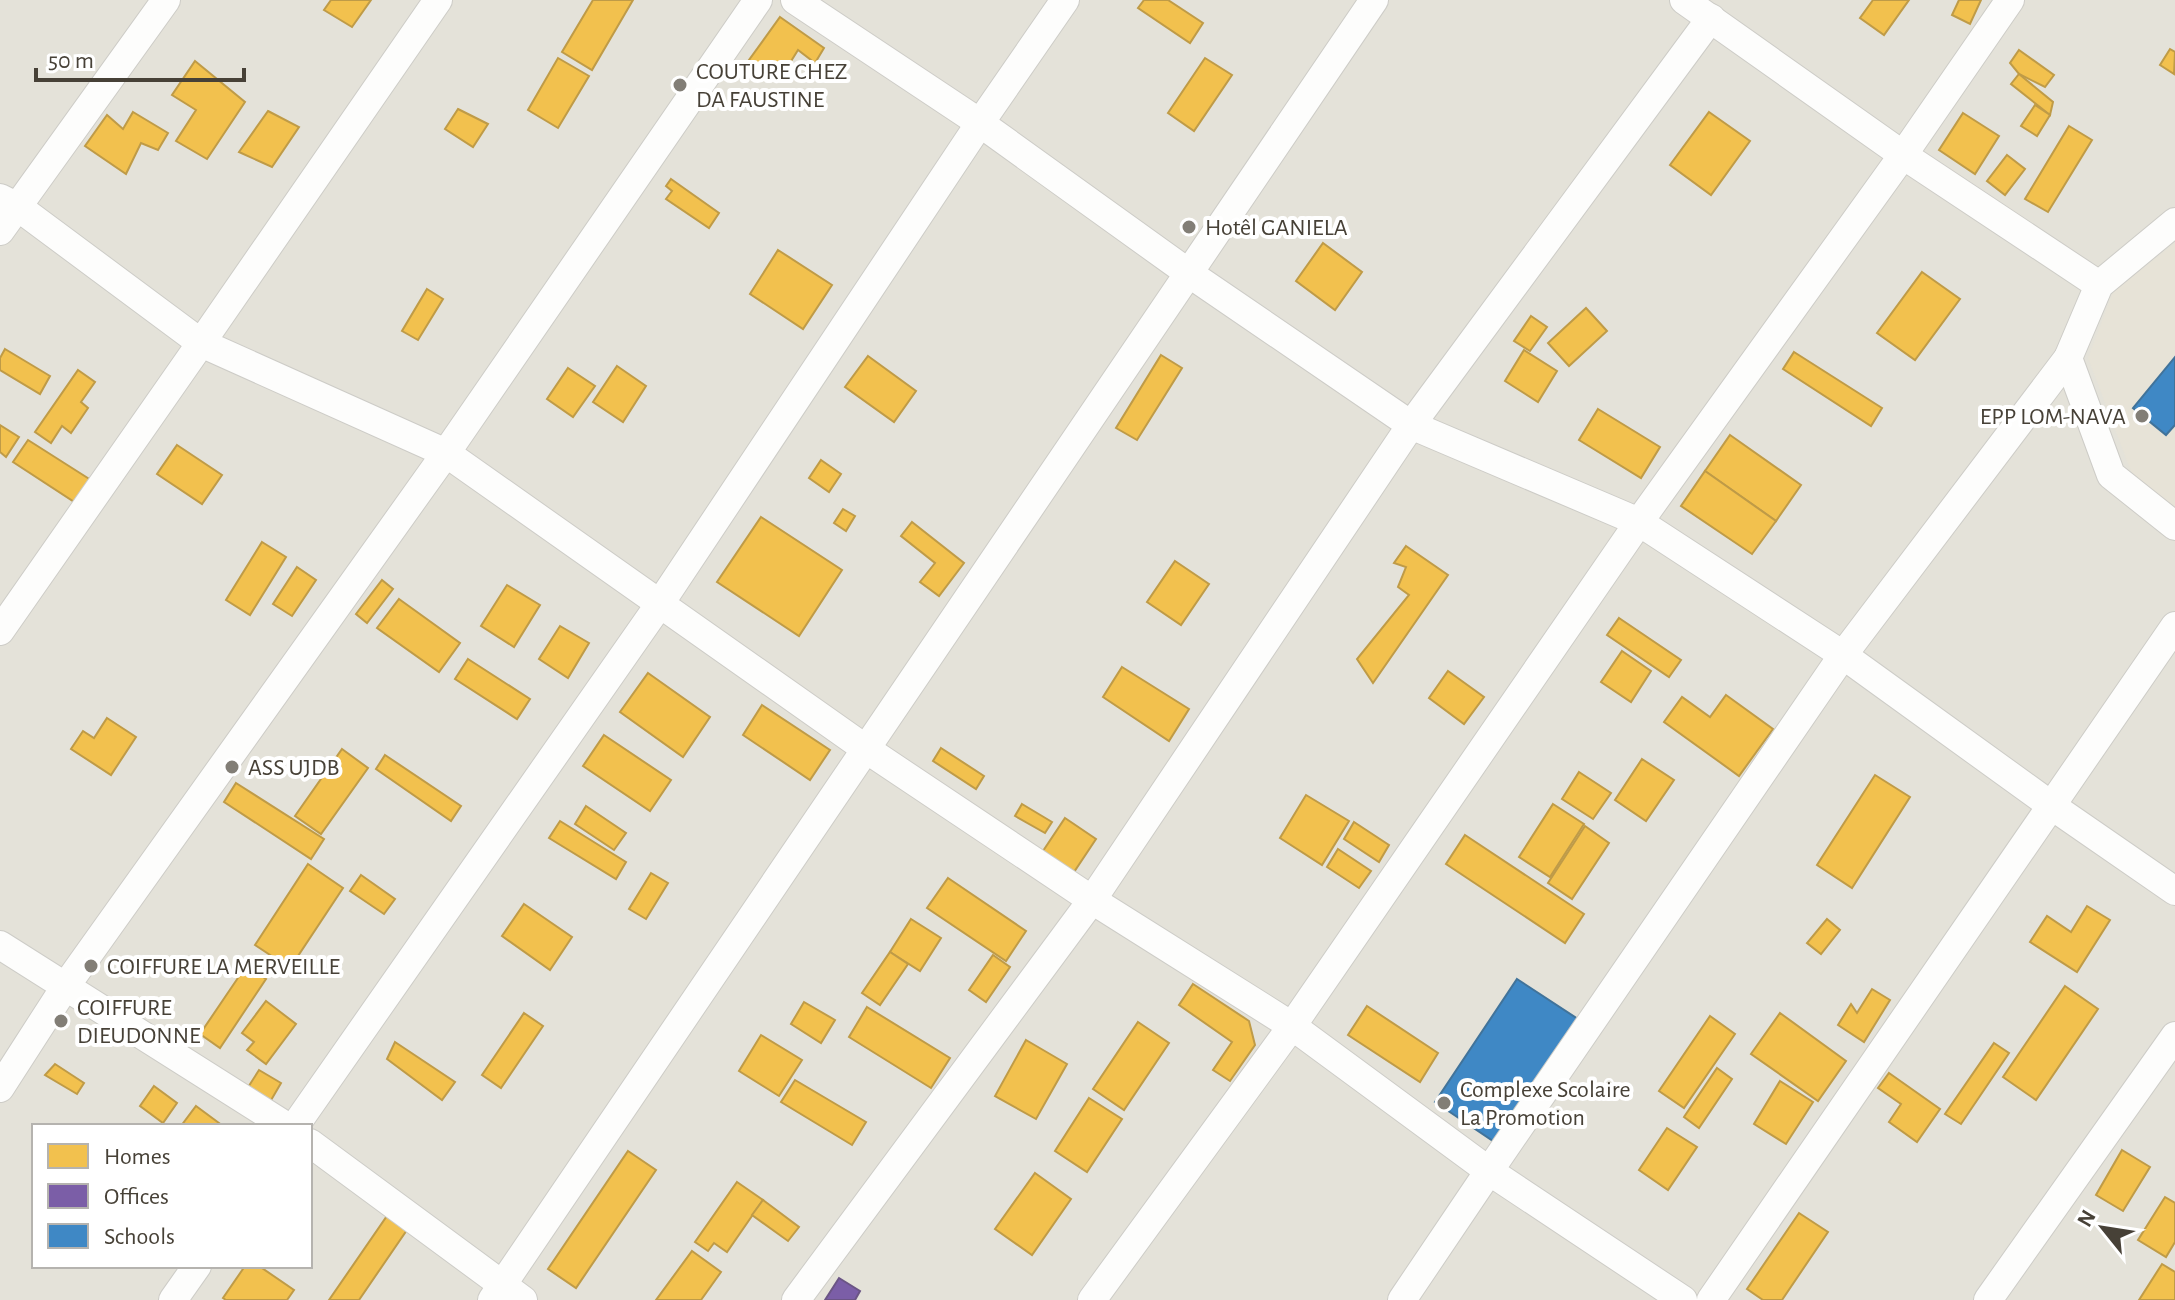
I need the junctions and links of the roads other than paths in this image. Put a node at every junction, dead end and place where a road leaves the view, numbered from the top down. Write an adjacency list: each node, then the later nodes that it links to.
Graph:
1 (166, 0): 12 (street)
2 (438, 0): 17 (street)
3 (758, 0): 20 (street)
4 (795, 0): 10 (street)
5 (1065, 0): 10 (street)
6 (1374, 0): 15 (street)
7 (1684, 0): 9 (street)
8 (2010, 0): 11 (street)
9 (1711, 18): 11 (street); 19 (street)
10 (980, 123): 15 (street); 23 (street)
11 (1903, 155): 16 (street); 21 (street)
12 (9, 202): 14 (street); 17 (street)
13 (2175, 222): 16 (street)
14 (0, 231)
15 (1190, 274): 19 (street); 27 (street)
16 (2099, 285): 18 (street)
17 (201, 343): 20 (street); 25 (street)
18 (2068, 358): 22 (street); 26 (street)
19 (1411, 425): 21 (street); 30 (street)
20 (446, 453): 23 (street); 32 (street)
21 (1639, 522): 26 (street); 33 (street)
22 (2175, 526)
23 (659, 605): 27 (street); 37 (street)
24 (2175, 626): 28 (street)
25 (0, 631)
26 (1843, 655): 28 (street); 39 (street)
27 (866, 749): 30 (street); 41 (street)
28 (2052, 806): 29 (street); 47 (street)
29 (2175, 891)
30 (1092, 900): 33 (street); 43 (street)
31 (0, 945): 32 (street)
32 (65, 987): 35 (street); 36 (street)
33 (1292, 1026): 39 (street); 44 (street)
34 (2175, 1036): 48 (street)
35 (0, 1088)
36 (283, 1124)
37 (296, 1124)
38 (312, 1145): 41 (street)
39 (1489, 1171): 45 (street); 46 (street)
40 (196, 1268): 42 (street)
41 (506, 1295)
42 (173, 1300)
43 (796, 1300)
44 (1092, 1300)
45 (1402, 1300)
46 (1683, 1300)
47 (1711, 1300)
48 (1988, 1300)

